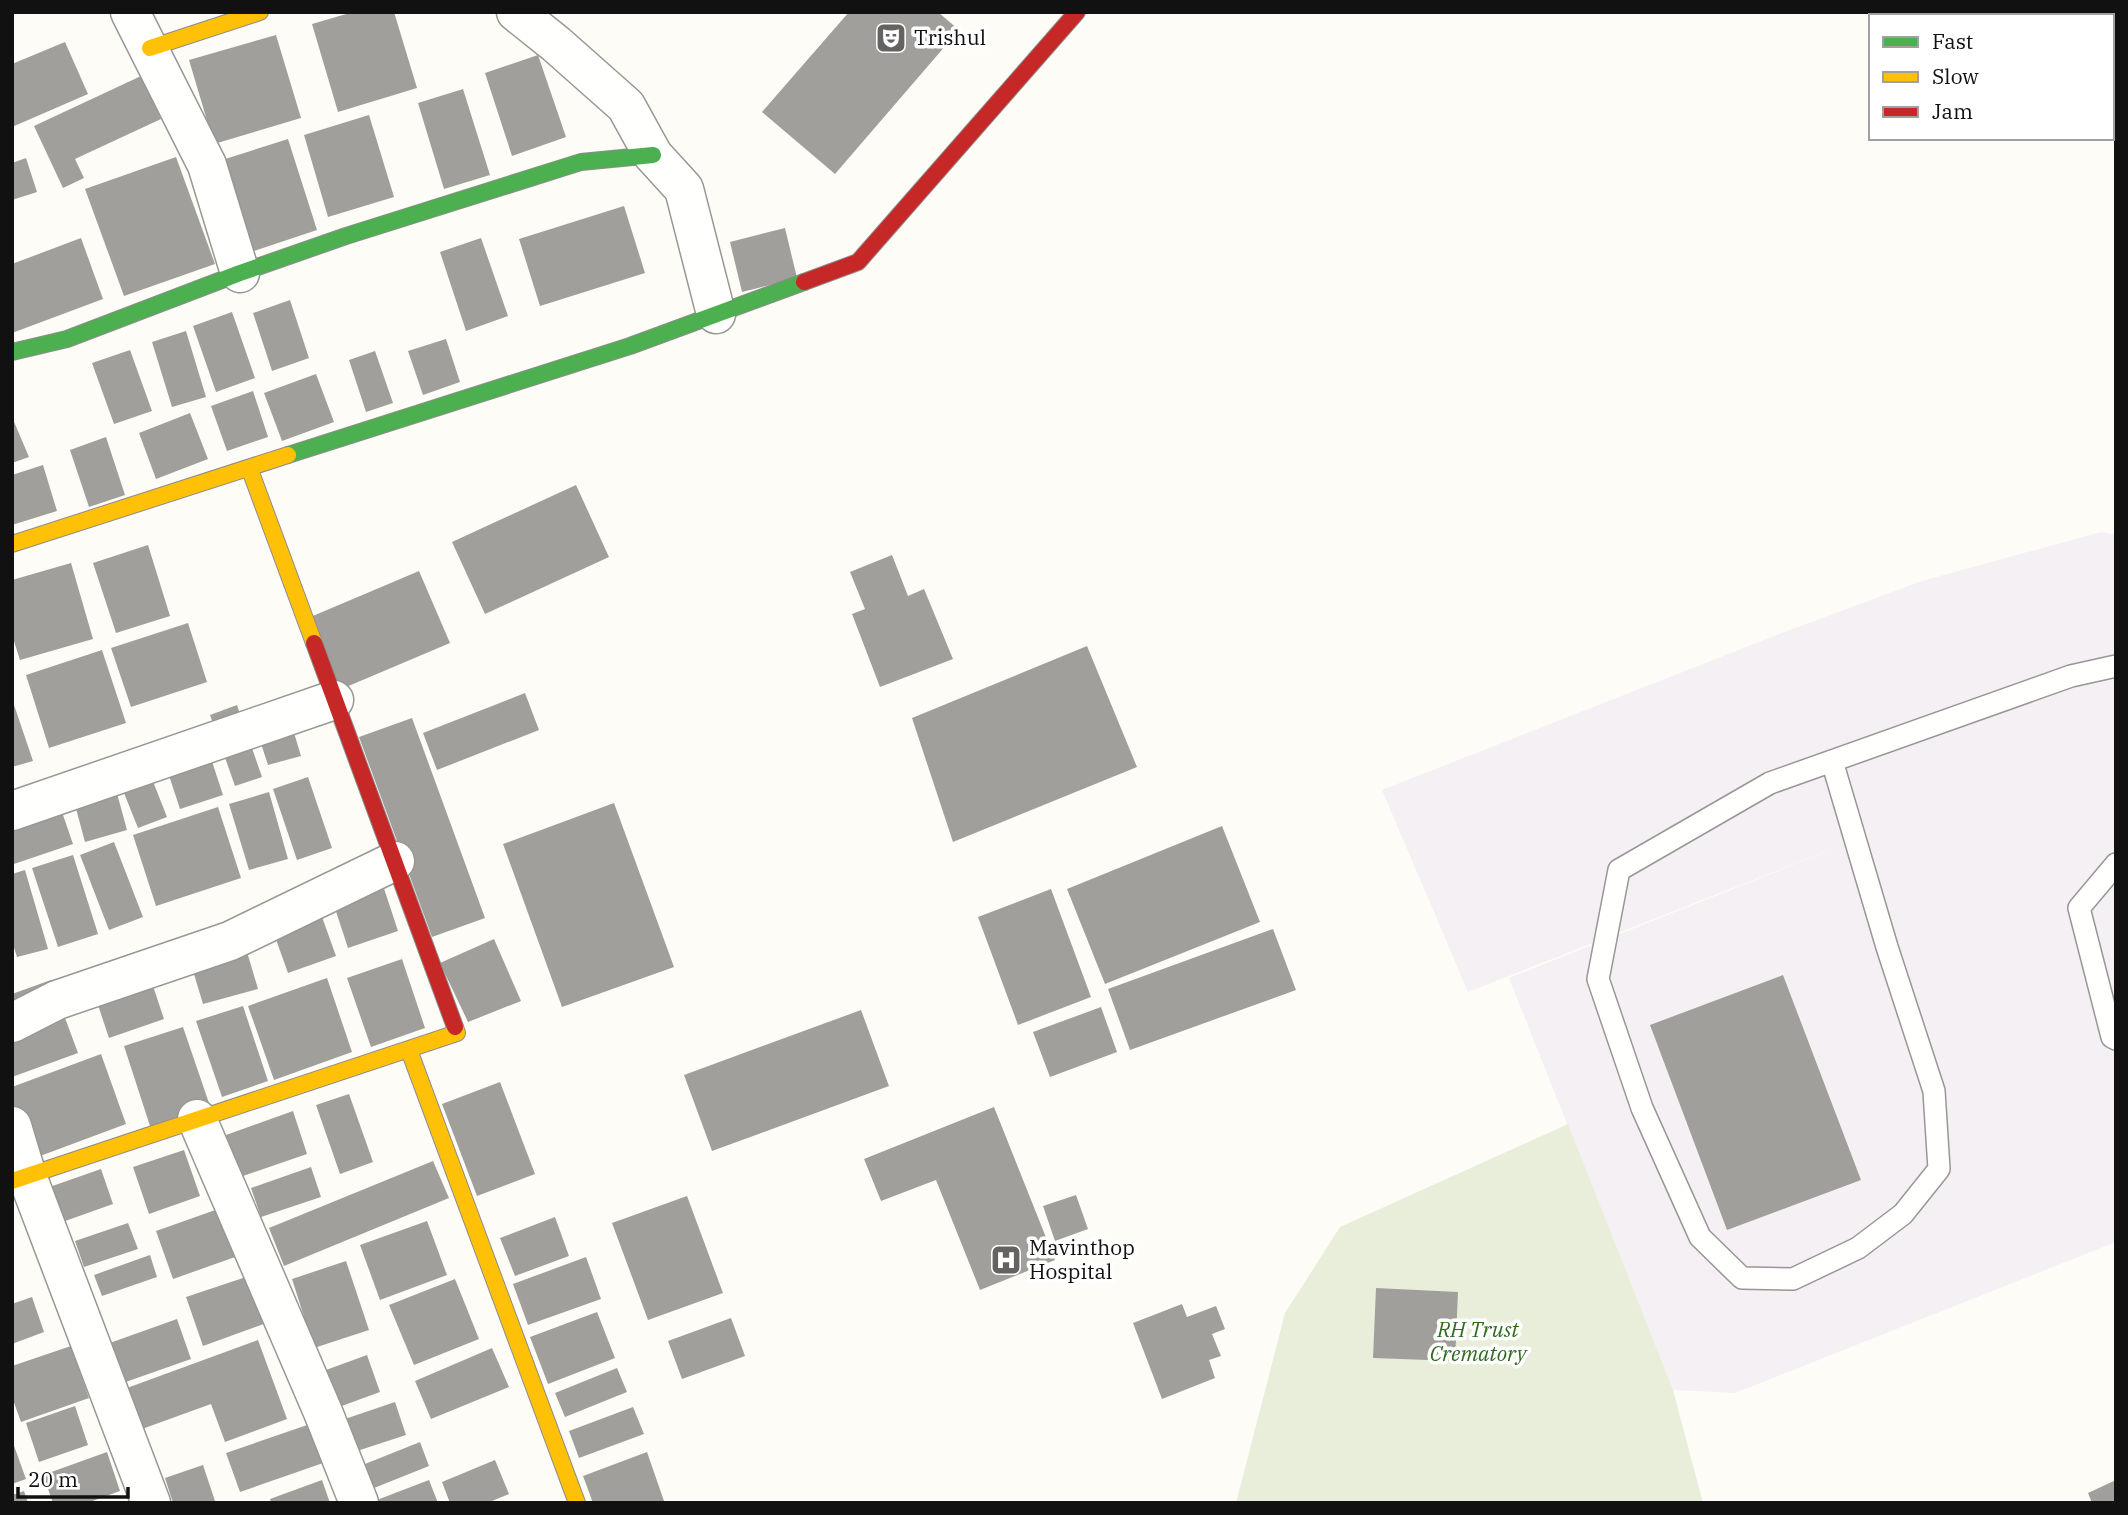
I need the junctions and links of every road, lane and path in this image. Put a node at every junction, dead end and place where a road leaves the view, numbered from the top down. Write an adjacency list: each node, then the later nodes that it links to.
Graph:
1 (130, 12): 5 (street)
2 (260, 12): 5 (street)
3 (516, 12): 6 (street)
4 (1077, 12): 8 (street)
5 (150, 48): 7 (street)
6 (653, 155): 7 (street); 8 (street)
7 (240, 273): 9 (street)
8 (716, 314): 10 (street)
9 (12, 352)
10 (250, 470): 11 (street); 13 (street)
11 (12, 544)
12 (2116, 666): 14 (lane)
13 (334, 700): 15 (street); 16 (street)
14 (1832, 761): 14 (lane)
15 (12, 811)
16 (396, 861): 18 (street); 20 (street)
17 (2116, 864): 19 (lane)
18 (12, 1023)
19 (2116, 1039)
20 (409, 1050): 21 (street); 26 (street)
21 (197, 1119): 23 (street); 25 (street)
22 (12, 1126): 23 (street)
23 (20, 1179): 24 (street)
24 (151, 1503)
25 (359, 1503)
26 (577, 1503)

